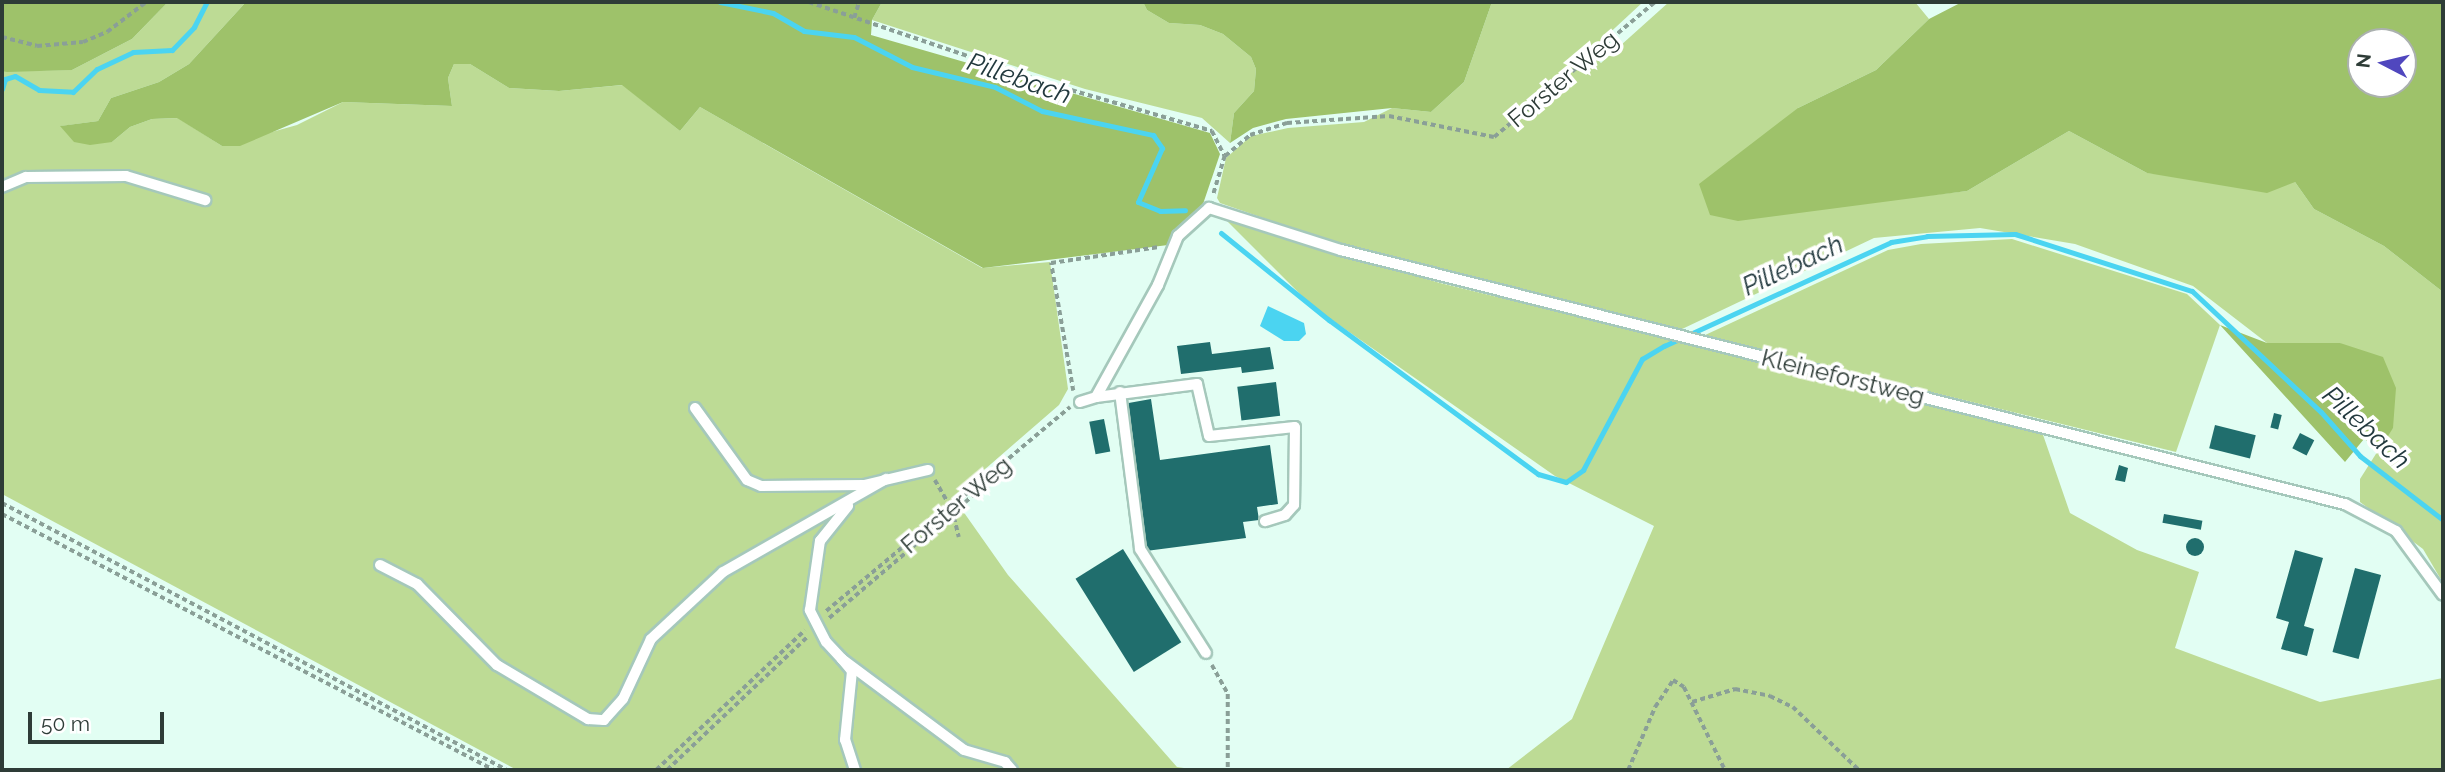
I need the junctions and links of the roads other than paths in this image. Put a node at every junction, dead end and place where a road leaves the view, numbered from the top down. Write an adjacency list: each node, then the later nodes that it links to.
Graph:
1 (2, 187): 2 (lane)
2 (205, 200)
3 (1120, 392): 4 (lane); 10 (lane); 13 (lane)
4 (1096, 397): 5 (lane); 12 (lane, Kleineforstweg)
5 (1078, 403)
6 (695, 408): 8 (lane)
7 (928, 470): 8 (lane)
8 (886, 479): 9 (lane)
9 (849, 503): 11 (lane); 14 (lane)
10 (1265, 521)
11 (380, 565)
12 (2443, 595)
13 (1206, 653)
14 (842, 659): 15 (lane); 16 (lane)
15 (855, 770)
16 (1012, 770)

